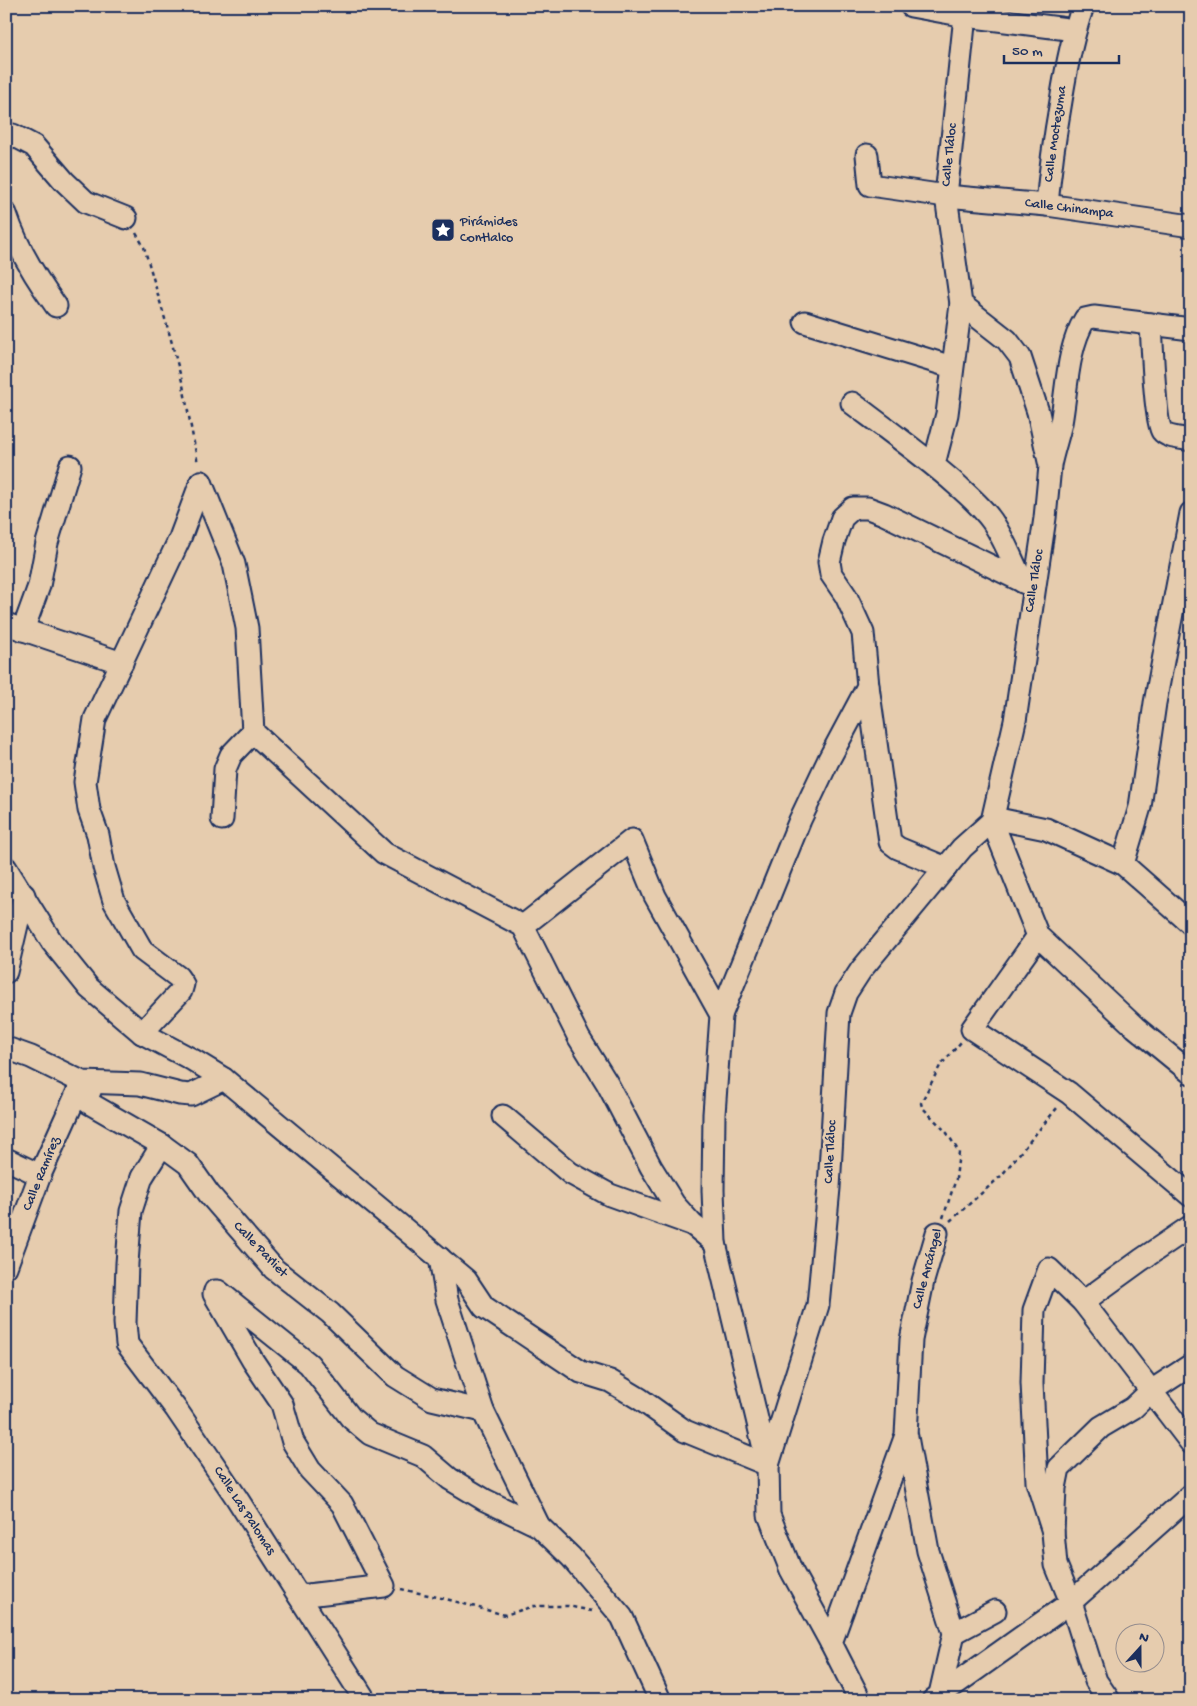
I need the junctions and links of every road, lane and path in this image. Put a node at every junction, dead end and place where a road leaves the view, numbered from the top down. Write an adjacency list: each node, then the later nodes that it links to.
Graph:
1 (911, 6): 3 (street)
2 (1083, 6): 4 (street, Calle Moctezuma)
3 (966, 11): 4 (street); 7 (street, Calle Tláloc)
4 (1075, 30): 8 (street, Calle Moctezuma)
5 (6, 134): 10 (street)
6 (867, 156): 7 (street, Calle Chinampa)
7 (946, 196): 8 (street, Calle Chinampa); 12 (street, Calle Tláloc)
8 (1047, 205): 11 (street, Calle Chinampa)
9 (6, 214): 13 (street)
10 (126, 218): 23 (path)
11 (1191, 226)
12 (961, 304): 17 (street, Calle Tláloc); 22 (street, Calle Tláloc)
13 (56, 306)
14 (805, 322): 17 (street)
15 (1151, 324): 16 (street); 19 (street); 22 (street)
16 (1191, 329)
17 (952, 367): 20 (street, Calle Tláloc)
18 (852, 403): 20 (street)
19 (1191, 440)
20 (934, 464): 25 (street)
21 (70, 466): 26 (street)
22 (1050, 466): 25 (street, Calle Tláloc)
23 (201, 482): 27 (street); 29 (street)
24 (1191, 513): 32 (street)
25 (1029, 584): 28 (street); 31 (street, Calle Tláloc)
26 (15, 627): 27 (street)
27 (122, 663): 42 (street)
28 (868, 686): 34 (street); 40 (street)
29 (252, 732): 30 (street); 37 (street)
30 (222, 819)
31 (992, 821): 32 (street); 34 (street, Calle Tláloc); 38 (street)
32 (1123, 864): 36 (street)
33 (6, 868): 35 (street)
34 (946, 868): 65 (street, Calle Tláloc)
35 (24, 895): 39 (street); 42 (street)
36 (1191, 924)
37 (523, 926): 40 (street); 53 (street)
38 (1038, 936): 41 (street); 44 (street)
39 (6, 972)
40 (721, 1015): 56 (street)
41 (972, 1029): 47 (street); 55 (path, Calle Arcángel)
42 (142, 1033): 45 (street)
43 (6, 1048): 46 (street)
44 (1191, 1073)
45 (224, 1079): 46 (street); 57 (street)
46 (88, 1083): 49 (street, Calle Parliet); 51 (street, Calle Ramírez)
47 (1070, 1093): 52 (street); 55 (path)
48 (503, 1116): 53 (street)
49 (162, 1145): 62 (street, Calle Parliet); 70 (street, Calle Las Palomas)
50 (6, 1159): 51 (street)
51 (40, 1175): 58 (street, Calle Ramírez)
52 (1191, 1196)
53 (692, 1224): 56 (street)
54 (1191, 1226): 59 (street)
55 (937, 1233): 63 (street, Calle Arcángel)
56 (715, 1243): 65 (street)
57 (440, 1258): 62 (street); 65 (street)
58 (6, 1267)
59 (1083, 1302): 61 (street); 68 (street)
60 (1191, 1365): 61 (street)
61 (1151, 1391): 64 (street); 68 (street)
62 (483, 1412): 67 (street)
63 (906, 1436): 74 (street); 75 (street, Calle Arcángel)
64 (1191, 1443)
65 (768, 1465): 75 (street)
66 (1191, 1496): 71 (street)
67 (539, 1526): 69 (street); 78 (street)
68 (1053, 1532): 71 (street)
69 (384, 1586): 70 (street); 73 (path)
70 (298, 1596): 77 (street, Calle Las Palomas)
71 (1070, 1602): 76 (street); 80 (street)
72 (995, 1610): 74 (street)
73 (595, 1612)
74 (954, 1633): 76 (street)
75 (832, 1643): 79 (street)
76 (937, 1697)
77 (365, 1700)
78 (660, 1700)
79 (860, 1700)
80 (1108, 1700)

